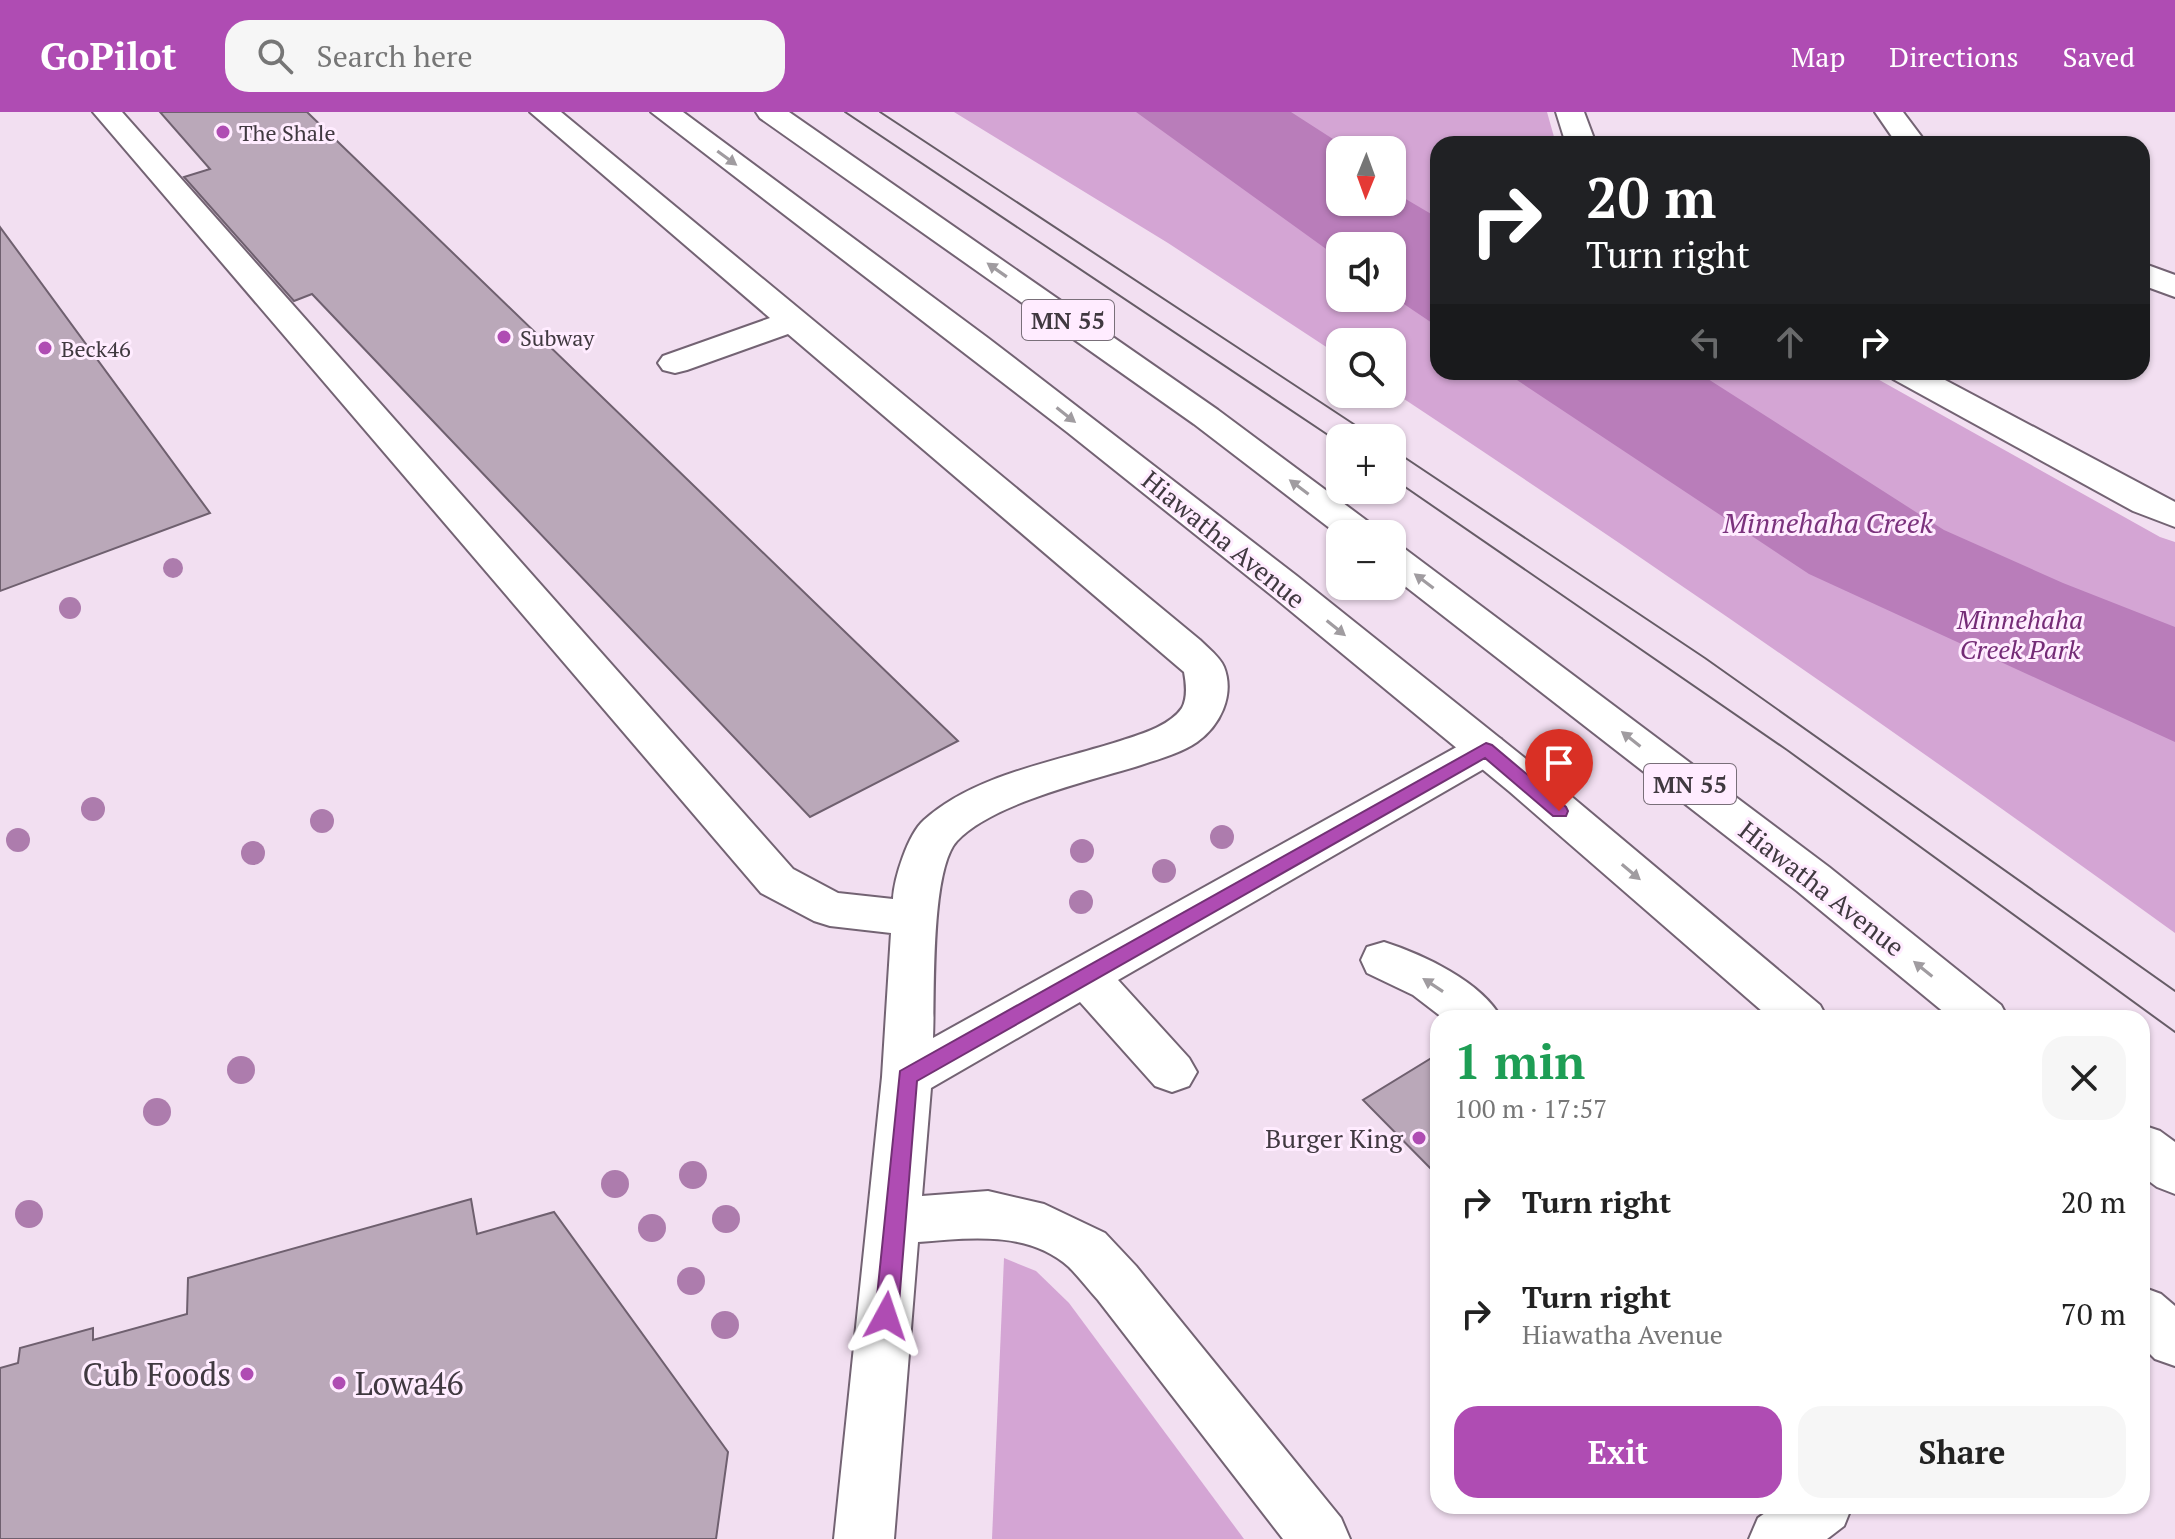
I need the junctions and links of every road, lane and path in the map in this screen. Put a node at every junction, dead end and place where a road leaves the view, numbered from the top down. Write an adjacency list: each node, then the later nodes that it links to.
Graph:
1 (107, 112): 18 (main road)
2 (544, 112): 11 (main road)
3 (665, 112): 17 (main road, Hiawatha Avenue / MN 55, one-way to 17)
4 (770, 112): 15 (main road, MN 55, one-way to 4)
5 (1570, 112): 7 (main road)
6 (1889, 112): 8 (main road)
7 (1578, 136)
8 (1906, 136)
9 (2150, 276): 10 (main road)
10 (2175, 287)
11 (795, 320): 12 (main road); 18 (main road)
12 (675, 363)
13 (1920, 380): 14 (main road)
14 (2161, 510)
15 (1342, 520)
16 (1406, 568): 23 (main road, Hiawatha Avenue / MN 55, one-way to 16)
17 (1486, 749): 20 (main road); 22 (main road, Hiawatha Avenue / MN 55, one-way to 22)
18 (915, 919): 25 (main road)
19 (1384, 960): 21 (main road, one-way to 19)
20 (1086, 977): 24 (main road); 25 (main road)
21 (1467, 1010)
22 (1794, 1010)
23 (1974, 1010)
24 (1172, 1072)
25 (907, 1077): 28 (main road)
26 (2150, 1152): 27 (main road)
27 (2175, 1172)
28 (895, 1221): 32 (main road); 33 (main road)
29 (2150, 1318): 30 (main road)
30 (2175, 1341)
31 (1812, 1514): 34 (main road)
32 (864, 1539)
33 (1320, 1539)
34 (1779, 1539)

